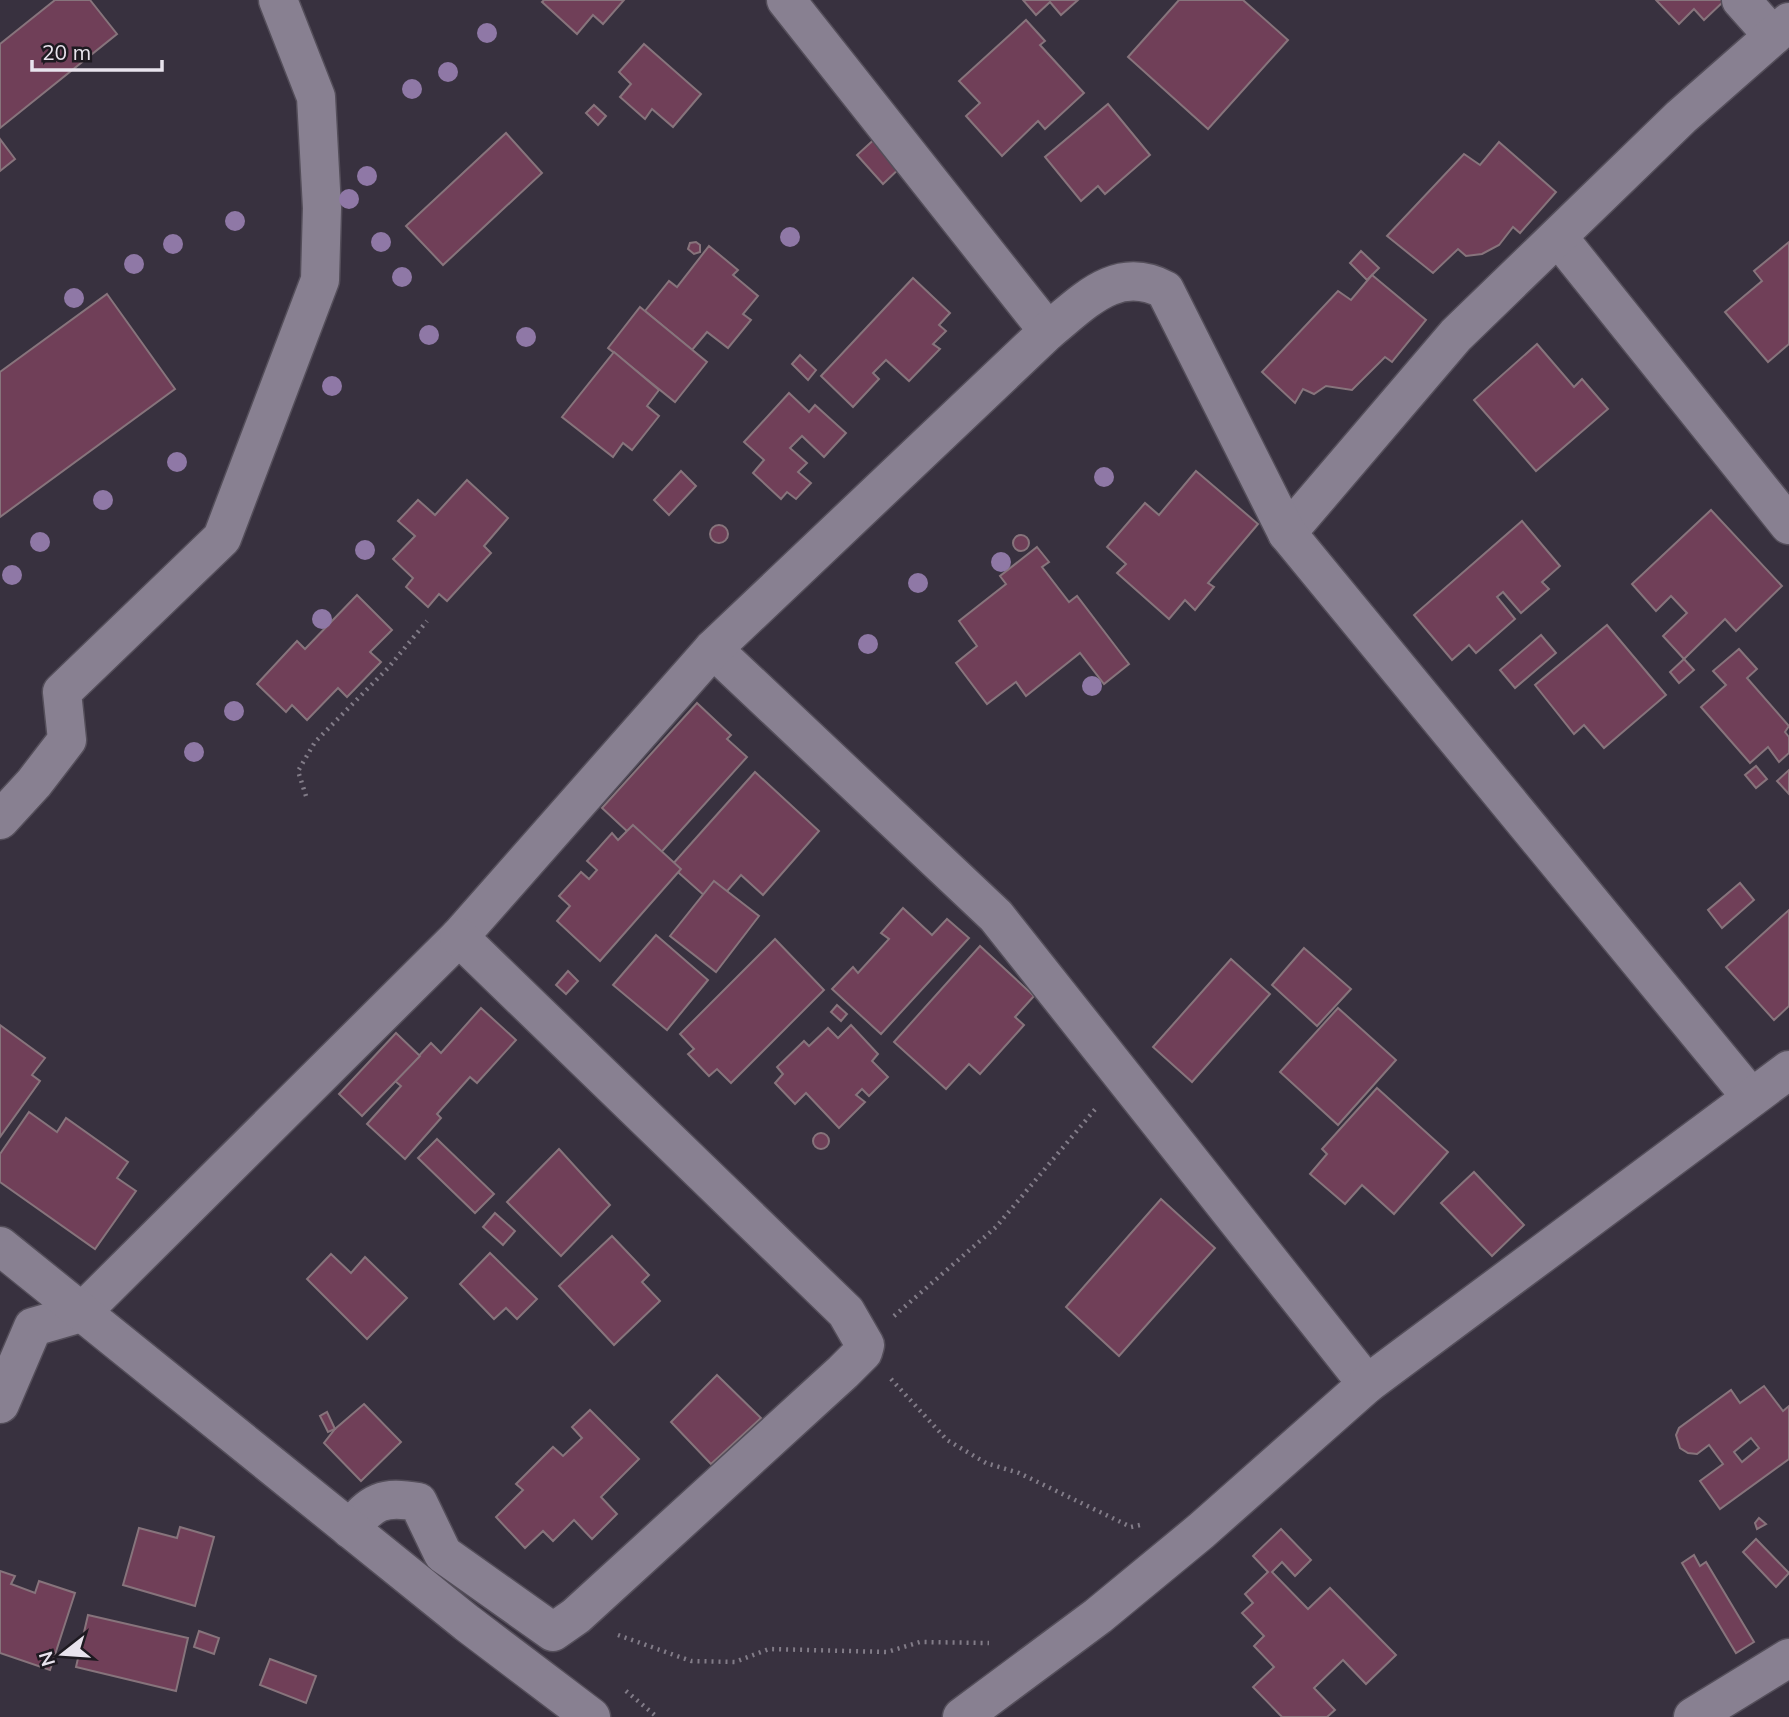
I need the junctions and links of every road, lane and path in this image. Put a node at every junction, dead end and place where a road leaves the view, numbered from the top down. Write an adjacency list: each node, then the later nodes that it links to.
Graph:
1 (278, 0): 12 (street)
2 (786, 0): 6 (street)
3 (1741, 0): 4 (street)
4 (1781, 29): 5 (street)
5 (1558, 237): 7 (street); 8 (street)
6 (1048, 331): 8 (street); 10 (street)
7 (1789, 525)
8 (1287, 533): 16 (street)
9 (427, 621): 11 (path)
10 (713, 649): 13 (street); 15 (street)
11 (306, 796)
12 (0, 820)
13 (460, 937): 18 (street); 19 (street)
14 (1789, 1070): 16 (street)
15 (1122, 1077): 19 (path); 20 (street)
16 (1751, 1097): 20 (street)
17 (0, 1246): 18 (street)
18 (81, 1313): 21 (street); 23 (street)
19 (863, 1345): 22 (path); 24 (street)
20 (1367, 1384): 25 (street)
21 (0, 1404)
22 (1144, 1524)
23 (350, 1529): 24 (street); 27 (street)
24 (576, 1616): 25 (path)
25 (1046, 1655): 28 (street)
26 (1789, 1658): 29 (street)
27 (591, 1717)
28 (962, 1717)
29 (1693, 1717)

